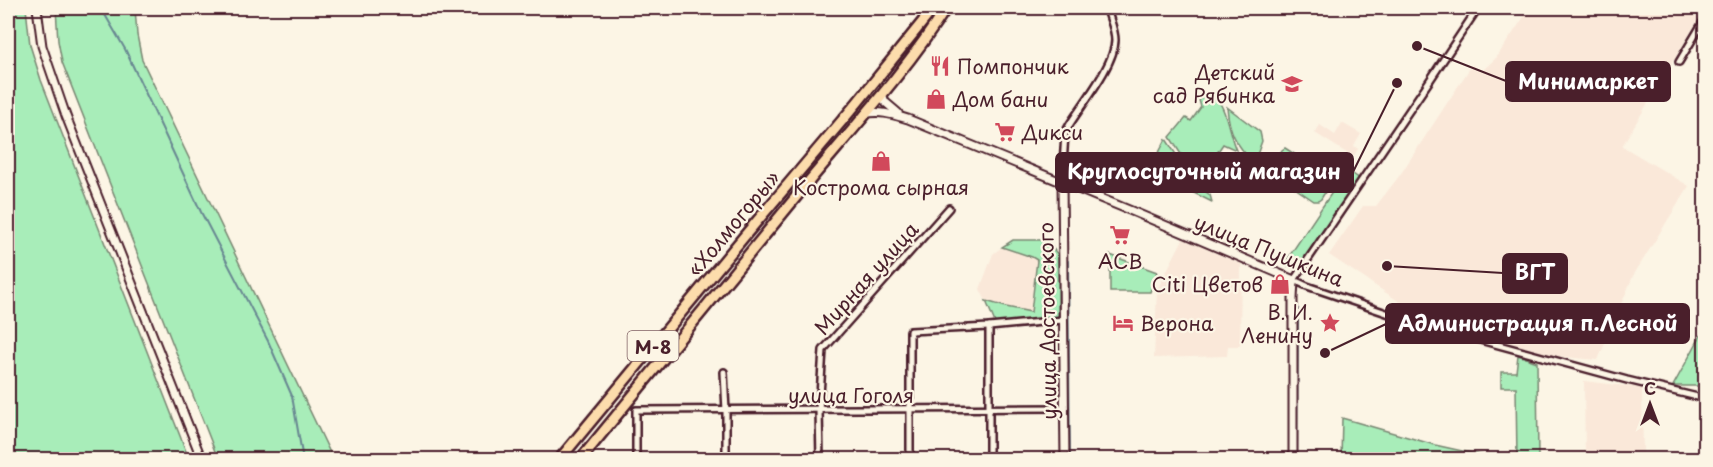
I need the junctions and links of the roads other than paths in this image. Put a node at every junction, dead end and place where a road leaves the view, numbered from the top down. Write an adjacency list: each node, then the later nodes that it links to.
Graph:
1 (932, 8): 24 (highway, «Холмогоры» / М-8)
2 (946, 8): 8 (highway, «Холмогоры» / М-8)
3 (1107, 8): 11 (street)
4 (1478, 8): 13 (street)
5 (37, 9): 23 (street)
6 (1706, 18): 7 (street)
7 (1679, 62)
8 (882, 94): 9 (highway, «Холмогоры» / М-8); 10 (street)
9 (865, 114): 10 (street); 25 (highway, «Холмогоры» / М-8)
10 (908, 119): 11 (street, улица Пушкина)
11 (1062, 182): 13 (street, улица Пушкина); 14 (street, улица Достоевского)
12 (948, 208): 20 (street, Мирная улица)
13 (1294, 280): 17 (street, улица Пушкина); 32 (street)
14 (1063, 320): 15 (street); 18 (street, улица Достоевского)
15 (989, 327): 19 (street); 21 (street)
16 (724, 372): 22 (street)
17 (1706, 399)
18 (1065, 408): 21 (street, улица Гоголя); 31 (street, улица Достоевского)
19 (910, 409): 20 (street, улица Гоголя); 21 (street, улица Гоголя); 29 (street)
20 (819, 410): 22 (street, улица Гоголя); 28 (street, Мирная улица)
21 (989, 410): 30 (street)
22 (726, 411): 26 (street, улица Гоголя); 27 (street)
23 (202, 459)
24 (559, 459)
25 (580, 459)
26 (636, 459)
27 (726, 459)
28 (820, 459)
29 (910, 459)
30 (989, 459)
31 (1065, 459)
32 (1293, 459)

